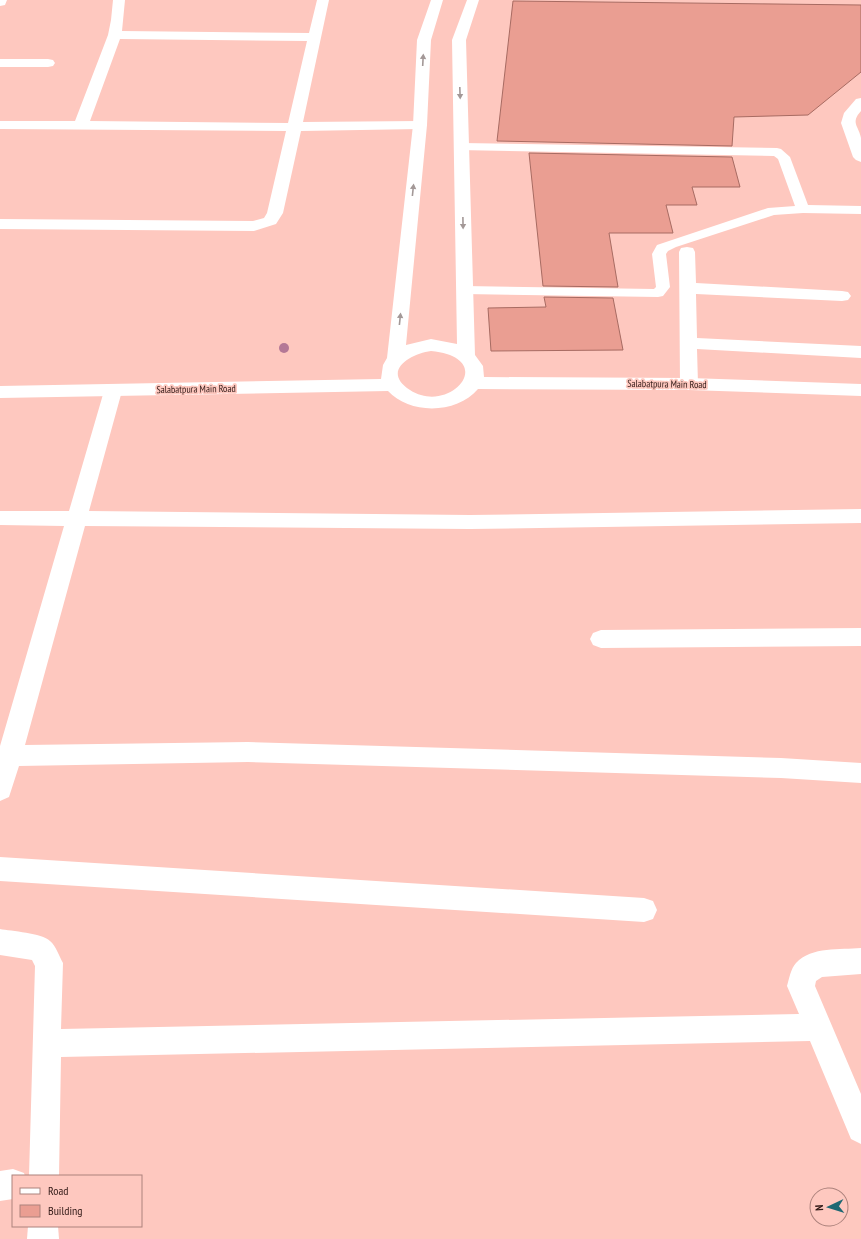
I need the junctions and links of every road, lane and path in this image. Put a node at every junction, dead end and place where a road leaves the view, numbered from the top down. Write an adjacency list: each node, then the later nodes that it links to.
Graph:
1 (119, 0): 5 (street)
2 (323, 0): 6 (street)
3 (437, 0): 12 (street, one-way to 3)
4 (473, 0): 14 (street, one-way to 14)
5 (115, 35): 6 (street); 11 (street)
6 (315, 37): 13 (street)
7 (0, 63): 8 (street)
8 (48, 63)
9 (861, 102): 15 (street)
10 (0, 125): 11 (street)
11 (81, 125): 13 (street)
12 (420, 125): 13 (street); 26 (street, one-way to 12)
13 (296, 127): 18 (street)
14 (462, 147): 16 (lane); 21 (street, one-way to 21)
15 (861, 157)
16 (802, 209): 17 (lane); 21 (lane)
17 (861, 210)
18 (0, 224)
19 (687, 252): 20 (street)
20 (688, 288): 22 (street); 23 (street)
21 (464, 290): 25 (street)
22 (842, 296)
23 (690, 343): 24 (street); 28 (street)
24 (861, 352)
25 (466, 356): 26 (street); 27 (street)
26 (396, 358): 29 (street)
27 (474, 383): 28 (street, Salabatpura Main Road); 29 (street)
28 (689, 384): 31 (street, Salabatpura Main Road)
29 (392, 385): 30 (street, Salabatpura Main Road)
30 (113, 390): 32 (street, Salabatpura Main Road); 35 (street)
31 (861, 390)
32 (0, 392)
33 (861, 516): 35 (street)
34 (0, 518): 35 (street)
35 (78, 519): 38 (street)
36 (861, 637): 37 (street)
37 (602, 639)
38 (5, 756): 39 (street); 40 (street)
39 (861, 773)
40 (0, 790)
41 (0, 869): 42 (street)
42 (644, 910)
43 (0, 942): 46 (street)
44 (861, 960): 45 (street)
45 (819, 1027): 46 (street); 47 (street)
46 (47, 1042): 48 (street)
47 (861, 1129)
48 (44, 1175)
49 (12, 1184): 50 (street)
50 (0, 1186)
51 (43, 1227): 52 (street)
52 (43, 1239)

